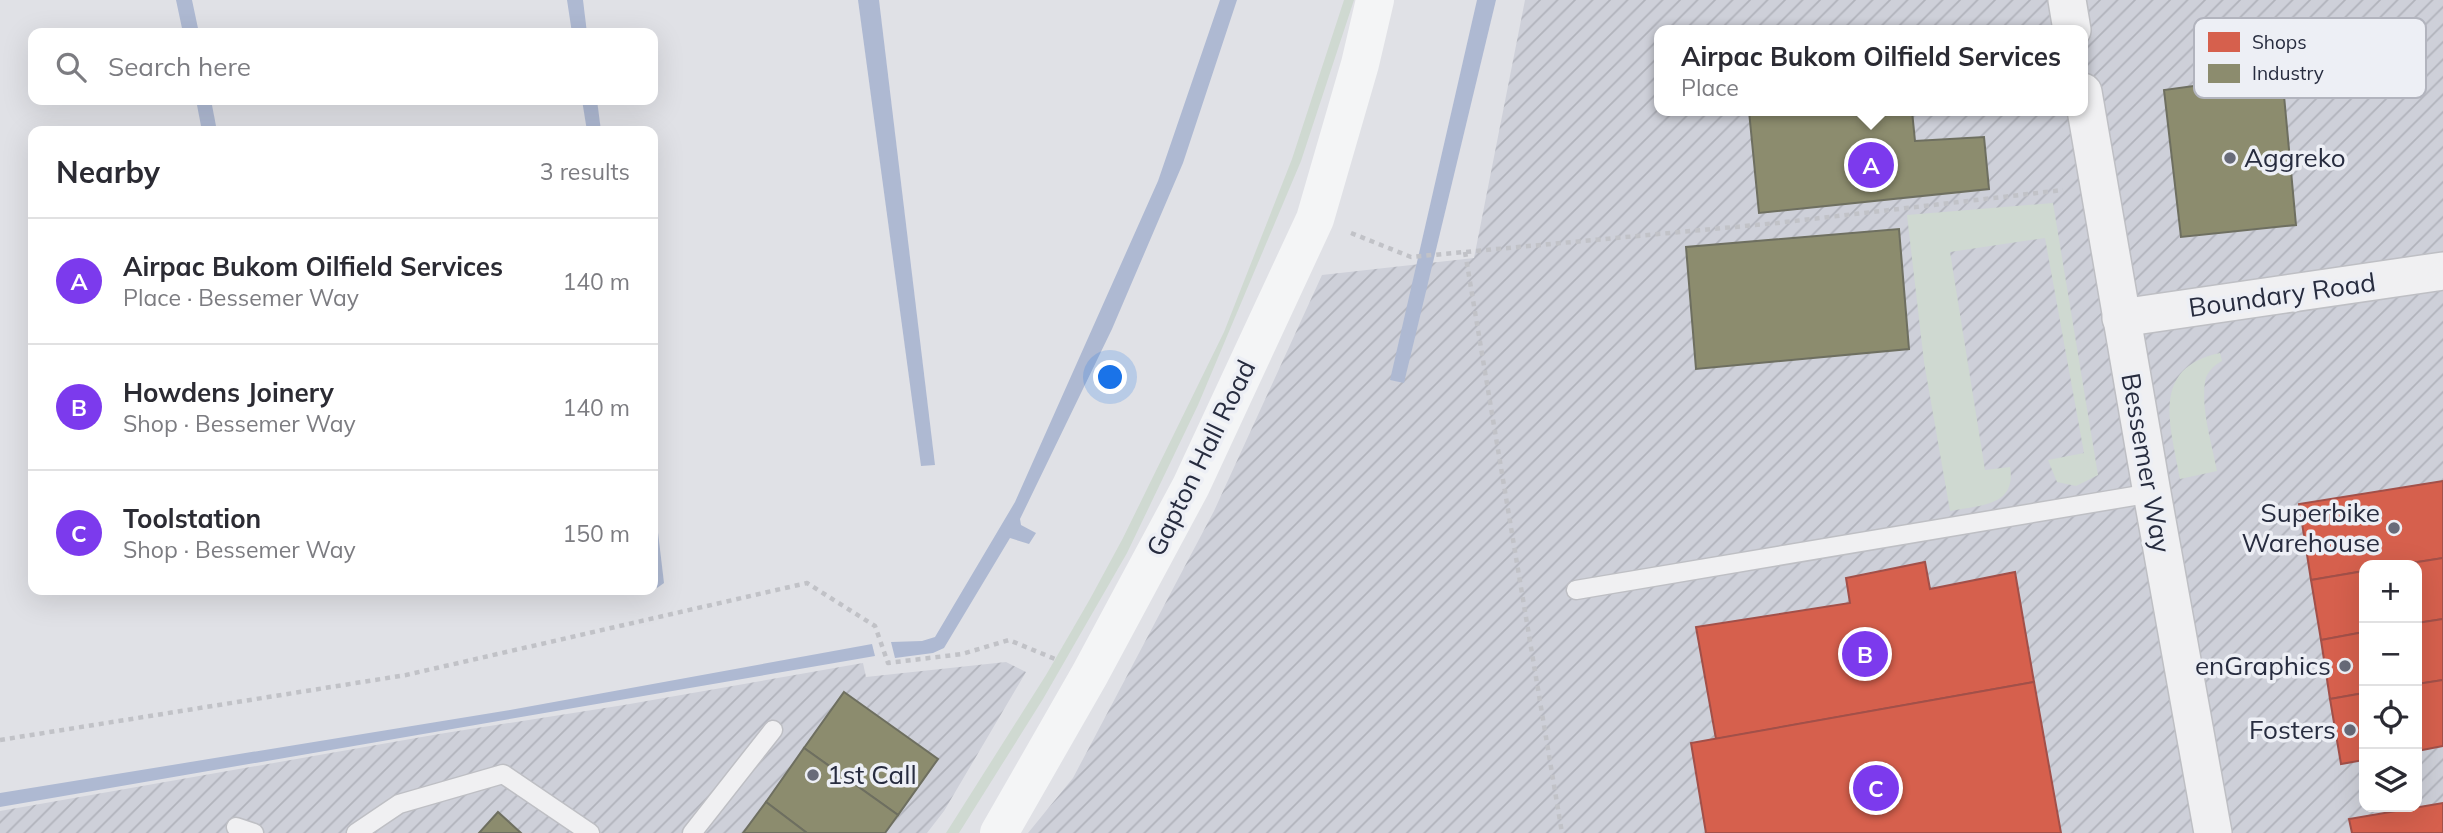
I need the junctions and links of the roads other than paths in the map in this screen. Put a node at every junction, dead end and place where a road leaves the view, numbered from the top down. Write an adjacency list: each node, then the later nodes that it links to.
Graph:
1 (1375, 0): 11 (street, Gapton Hall Road)
2 (2067, 0): 3 (street)
3 (2071, 25)
4 (2087, 116): 6 (street, Bessemer Way)
5 (2443, 271): 6 (street, Boundary Road)
6 (2121, 318): 7 (street, Bessemer Way)
7 (2152, 493): 8 (lane); 16 (street, Bessemer Way)
8 (1576, 590)
9 (773, 730): 15 (lane)
10 (236, 827): 12 (lane)
11 (1005, 831)
12 (254, 833)
13 (356, 833): 14 (lane)
14 (590, 833)
15 (692, 833)
16 (2214, 833)

